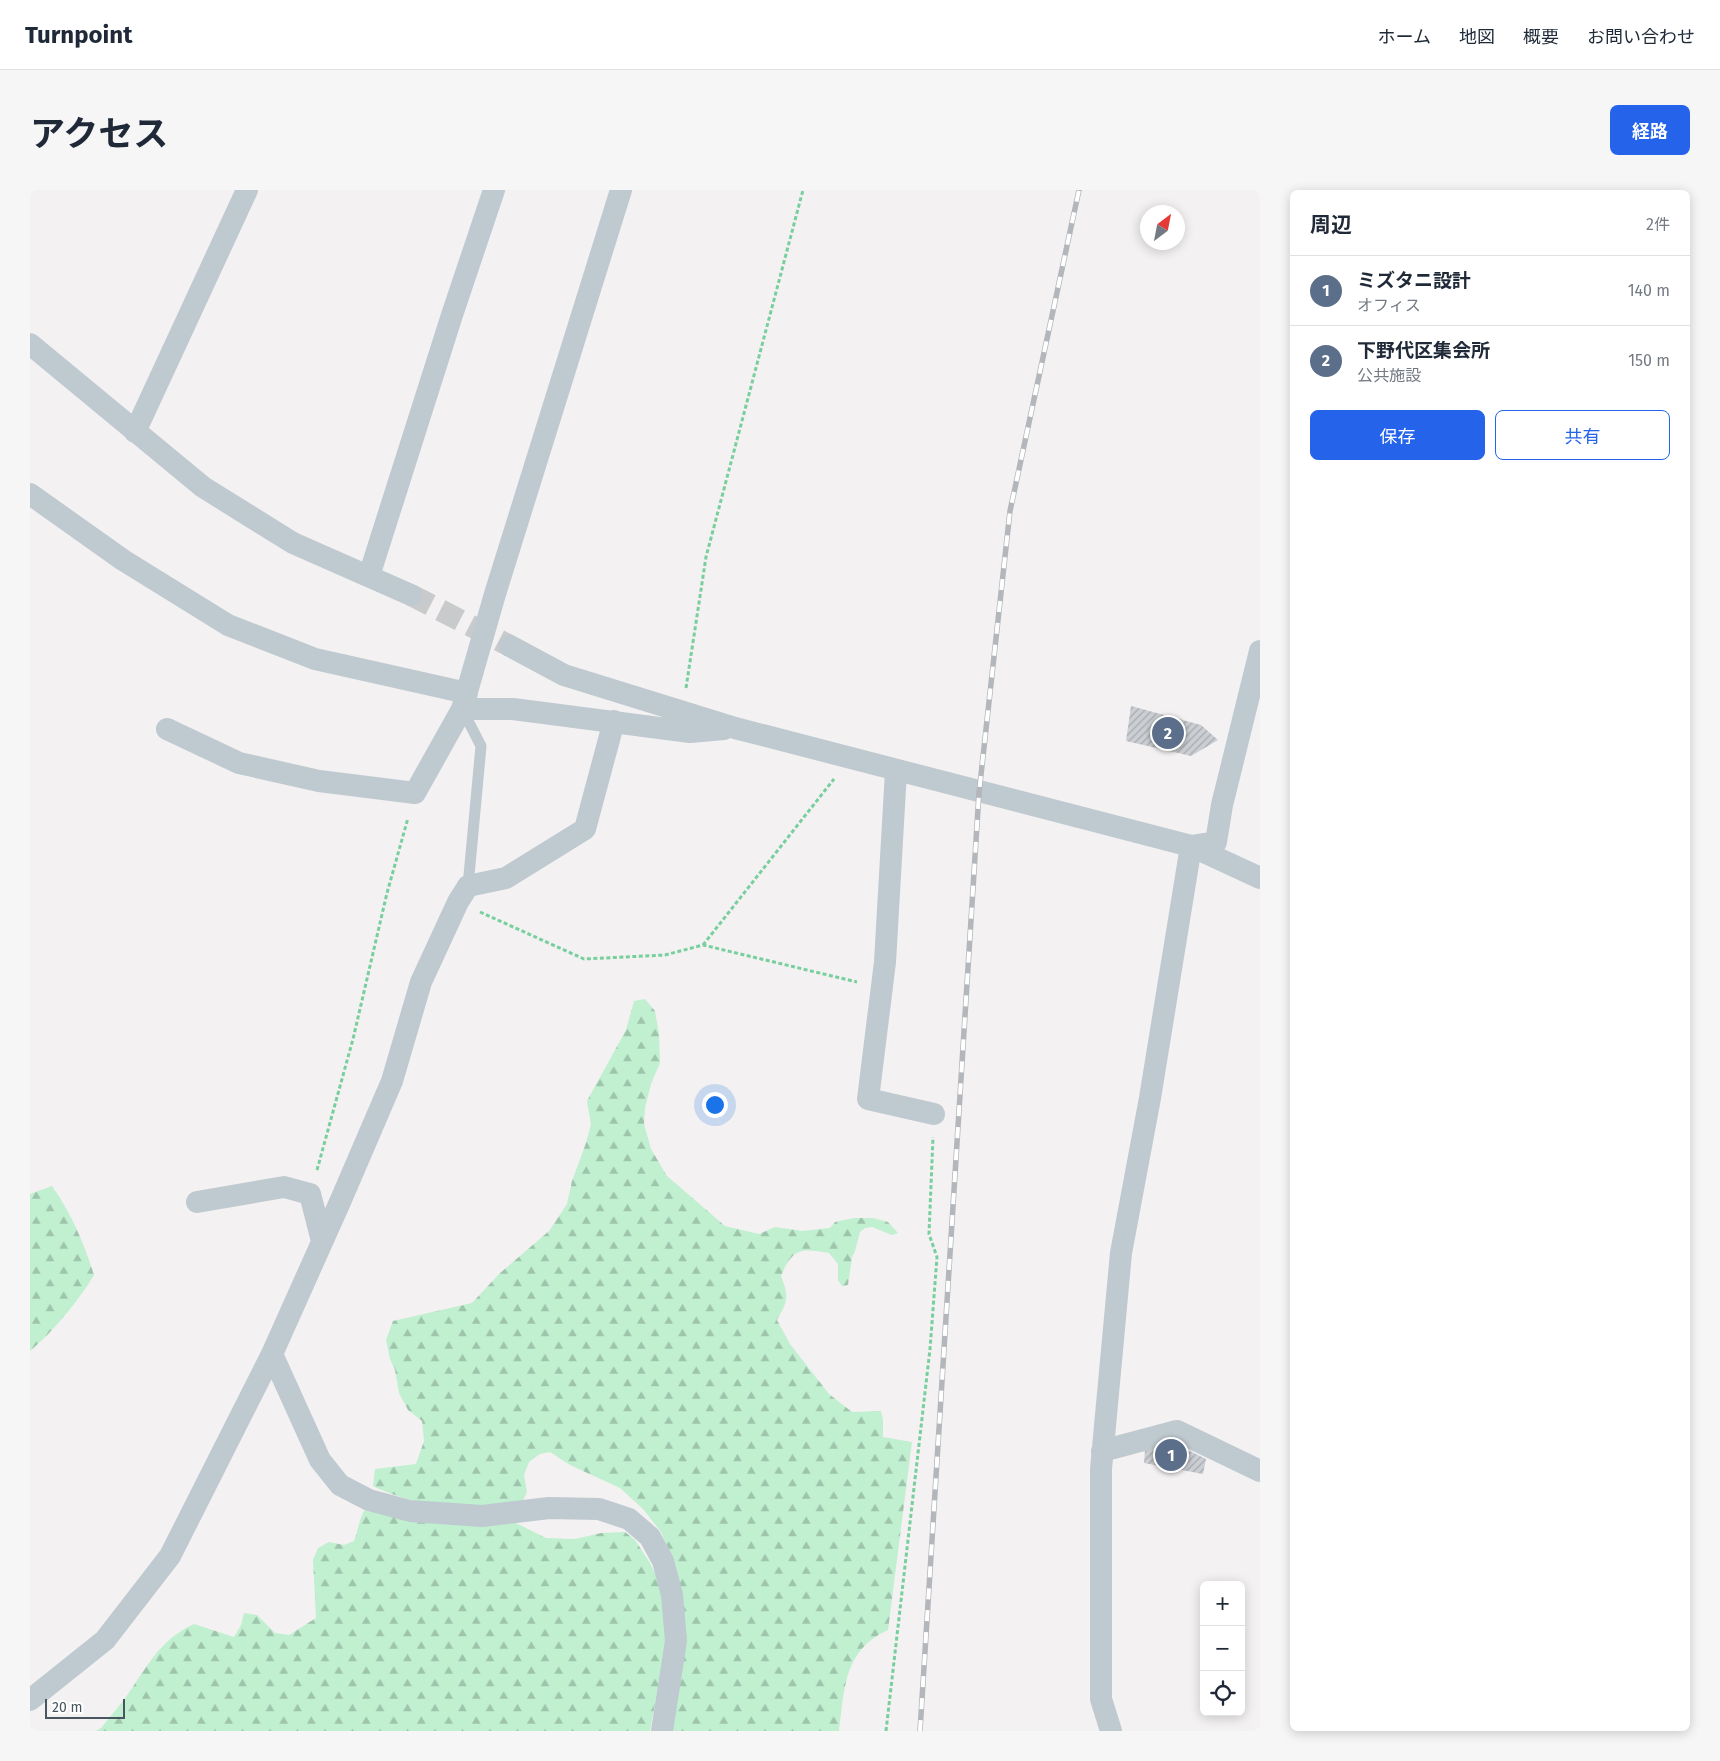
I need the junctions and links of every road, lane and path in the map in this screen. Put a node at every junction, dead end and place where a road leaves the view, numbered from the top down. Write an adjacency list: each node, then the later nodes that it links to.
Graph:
1 (247, 190): 6 (street)
2 (494, 190): 8 (street)
3 (621, 190): 12 (street)
4 (803, 190): 13 (path)
5 (30, 344): 6 (street)
6 (135, 432): 8 (street)
7 (30, 494): 12 (street)
8 (369, 576): 9 (street)
9 (411, 595)
10 (510, 646): 13 (street)
11 (1260, 651): 20 (street)
12 (464, 701): 14 (street); 19 (street); 22 (lane)
13 (683, 712): 15 (street)
14 (614, 721): 15 (street); 22 (street)
15 (734, 728): 17 (street)
16 (167, 729): 19 (street)
17 (850, 759): 18 (street); 23 (path)
18 (896, 771): 20 (street); 24 (street)
19 (416, 793): 26 (path)
20 (1191, 846): 21 (street); 30 (street)
21 (1260, 878)
22 (463, 894): 23 (path); 28 (street)
23 (703, 945): 24 (path)
24 (882, 988): 25 (street)
25 (934, 1114): 34 (path)
26 (310, 1194): 27 (street); 28 (street)
27 (197, 1202)
28 (322, 1241): 29 (street)
29 (272, 1354): 32 (street); 33 (street)
30 (1102, 1451): 31 (street); 35 (street)
31 (1260, 1471)
32 (30, 1700)
33 (662, 1731)
34 (886, 1731)
35 (1111, 1731)

